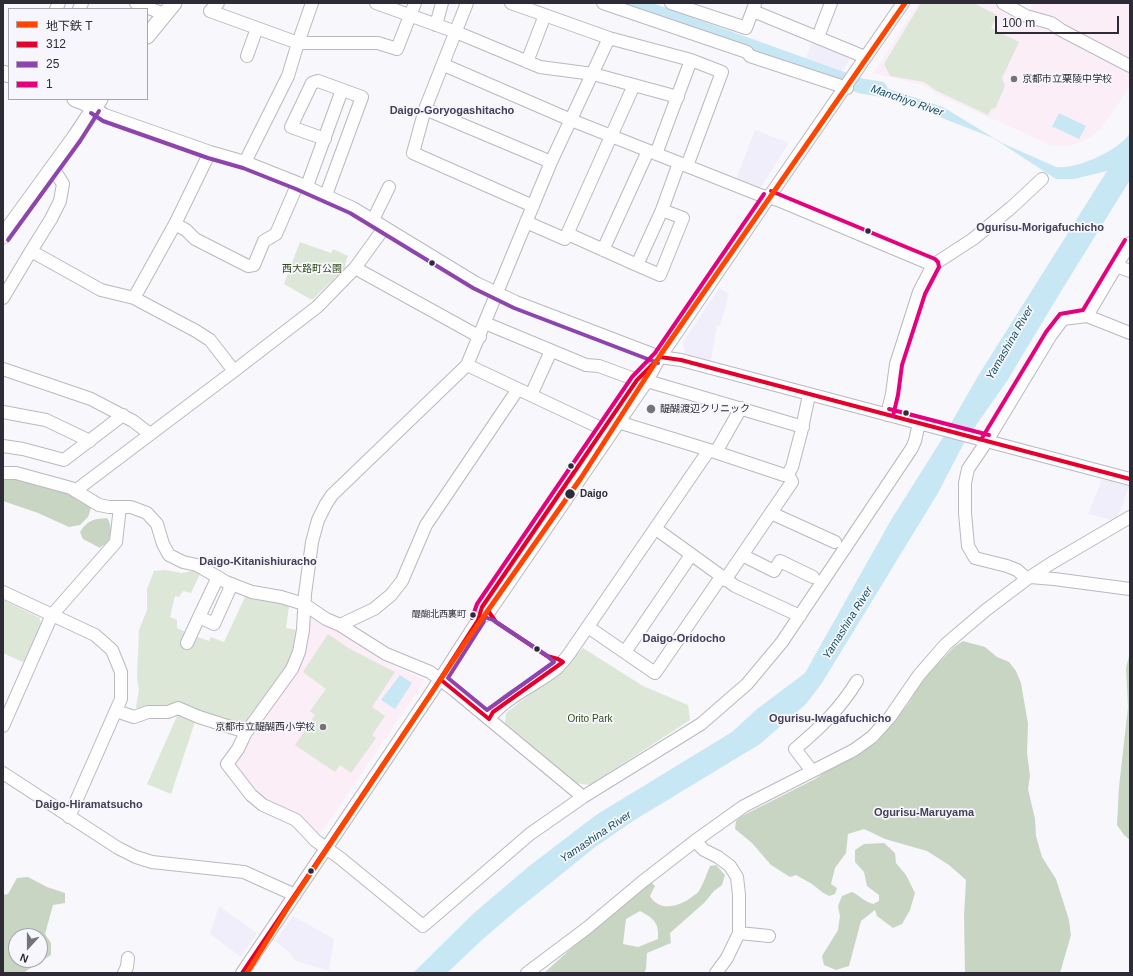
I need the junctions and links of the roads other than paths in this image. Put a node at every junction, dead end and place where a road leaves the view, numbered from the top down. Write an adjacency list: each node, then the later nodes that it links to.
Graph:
1 (136, 3): 16 (street)
2 (174, 3): 16 (main road)
3 (218, 3): 20 (street)
4 (312, 3): 25 (street)
5 (376, 3): 17 (street)
6 (415, 3): 17 (street)
7 (442, 3): 19 (street)
8 (467, 3): 21 (street)
9 (510, 3): 18 (street)
10 (604, 3): 34 (street)
11 (671, 3): 15 (street)
12 (830, 3): 23 (street)
13 (903, 3): 27 (street)
14 (1005, 4): 31 (street)
15 (754, 7): 23 (street)
16 (164, 14): 22 (main road)
17 (410, 15): 19 (street); 25 (street)
18 (545, 15): 24 (street); 29 (street)
19 (436, 25): 21 (street)
20 (257, 28): 25 (street); 26 (street)
21 (456, 32): 29 (street); 30 (street)
22 (148, 35)
23 (818, 37): 27 (street)
24 (609, 38): 28 (street); 32 (street)
25 (298, 43): 45 (street)
26 (247, 56)
27 (865, 57): 34 (street)
28 (691, 60): 36 (street); 47 (street)
29 (527, 62): 32 (street)
30 (444, 65): 39 (street); 40 (street)
31 (1130, 66)
32 (593, 74): 33 (street); 40 (street)
33 (634, 85): 36 (street); 41 (street)
34 (846, 87): 53 (street)
35 (342, 90): 42 (street); 42 (street); 52 (street)
36 (678, 97): 44 (street)
37 (78, 100): 38 (main road)
38 (97, 104): 43 (street); 48 (main road)
39 (426, 109): 46 (street); 54 (street)
40 (571, 120): 41 (street); 46 (street)
41 (611, 136): 44 (street); 60 (street)
42 (325, 139): 50 (street)
43 (210, 152): 45 (street); 58 (street)
44 (652, 153): 47 (street); 63 (street)
45 (245, 162): 50 (street)
46 (552, 162): 54 (street)
47 (683, 165): 53 (street); 55 (street)
48 (53, 168): 61 (main road); 64 (street)
49 (1042, 178): 65 (street)
50 (303, 184): 52 (street); 58 (street)
51 (388, 187): 56 (street)
52 (326, 195): 56 (street)
53 (769, 197): 65 (street); 78 (street)
54 (533, 206): 57 (street)
55 (662, 210): 66 (street); 66 (street)
56 (373, 220): 59 (street)
57 (526, 222): 60 (street); 70 (street)
58 (175, 224): 72 (street)
59 (384, 228): 68 (street); 70 (street)
60 (568, 234): 63 (street)
61 (3, 236)
62 (1130, 243): 67 (street)
63 (603, 250): 66 (street)
64 (31, 251): 71 (street); 72 (street)
65 (933, 265): 89 (street)
66 (637, 266)
67 (1116, 266): 69 (street); 73 (street)
68 (355, 268): 76 (street); 81 (street)
69 (1130, 271)
70 (498, 294): 74 (street); 78 (street)
71 (3, 298)
72 (134, 298): 81 (street)
73 (1087, 316): 75 (street); 96 (street)
74 (485, 323): 76 (street); 77 (street)
75 (1130, 333)
76 (480, 337): 79 (street)
77 (551, 351): 82 (street); 84 (street)
78 (660, 357): 82 (street); 85 (street)
79 (468, 365): 83 (street); 117 (street)
80 (3, 369): 88 (street)
81 (234, 371): 94 (street)
82 (642, 380): 86 (street); 90 (street); 93 (street)
83 (518, 389): 84 (street); 122 (street)
84 (531, 395): 93 (street)
85 (809, 395): 89 (street); 92 (street)
86 (741, 408): 92 (street); 98 (street)
87 (3, 412): 95 (street)
88 (124, 415): 94 (street); 95 (street)
89 (887, 415): 91 (street)
90 (618, 422): 98 (street); 121 (street)
91 (919, 423): 96 (street); 119 (street)
92 (803, 427): 100 (street)
93 (603, 429): 121 (street)
94 (150, 434): 102 (street)
95 (90, 441): 97 (street)
96 (985, 441): 101 (street); 113 (street)
97 (3, 446)
98 (712, 451): 100 (street); 106 (street)
99 (3, 473): 102 (street)
100 (788, 474): 104 (street)
101 (1130, 479)
102 (75, 491): 103 (street)
103 (120, 507): 110 (street); 118 (street)
104 (771, 513): 107 (street); 109 (street)
105 (1130, 517): 113 (street)
106 (656, 529): 108 (street); 123 (street)
107 (835, 542)
108 (691, 555): 112 (street); 125 (street)
109 (742, 555): 111 (street); 112 (street)
110 (218, 577): 114 (street); 120 (street)
111 (813, 577)
112 (723, 578): 119 (street); 125 (street)
113 (1029, 578): 115 (street); 132 (street)
114 (232, 584): 117 (street); 120 (street)
115 (1130, 589)
116 (3, 592): 118 (street)
117 (304, 604): 122 (street); 131 (street)
118 (52, 615): 128 (street); 130 (street)
119 (800, 616): 134 (street)
120 (199, 617): 124 (street)
121 (478, 620): 126 (street)
122 (340, 625): 126 (street)
123 (588, 627): 125 (street); 129 (street)
124 (187, 643)
125 (625, 652)
126 (440, 679): 129 (street); 137 (street)
127 (856, 688): 132 (street)
128 (116, 711): 131 (street); 135 (street)
129 (489, 719): 134 (street)
130 (3, 726)
131 (246, 732): 137 (street)
132 (812, 771): 136 (street)
133 (3, 773): 135 (street)
134 (583, 797): 137 (street)
135 (70, 817): 138 (street)
136 (695, 841): 139 (street); 144 (street)
137 (327, 849): 138 (street)
138 (295, 895): 143 (street)
139 (739, 933): 140 (street); 145 (street)
140 (769, 936)
141 (128, 958): 142 (street)
142 (124, 973)
143 (242, 973)
144 (527, 973)
145 (716, 973)

